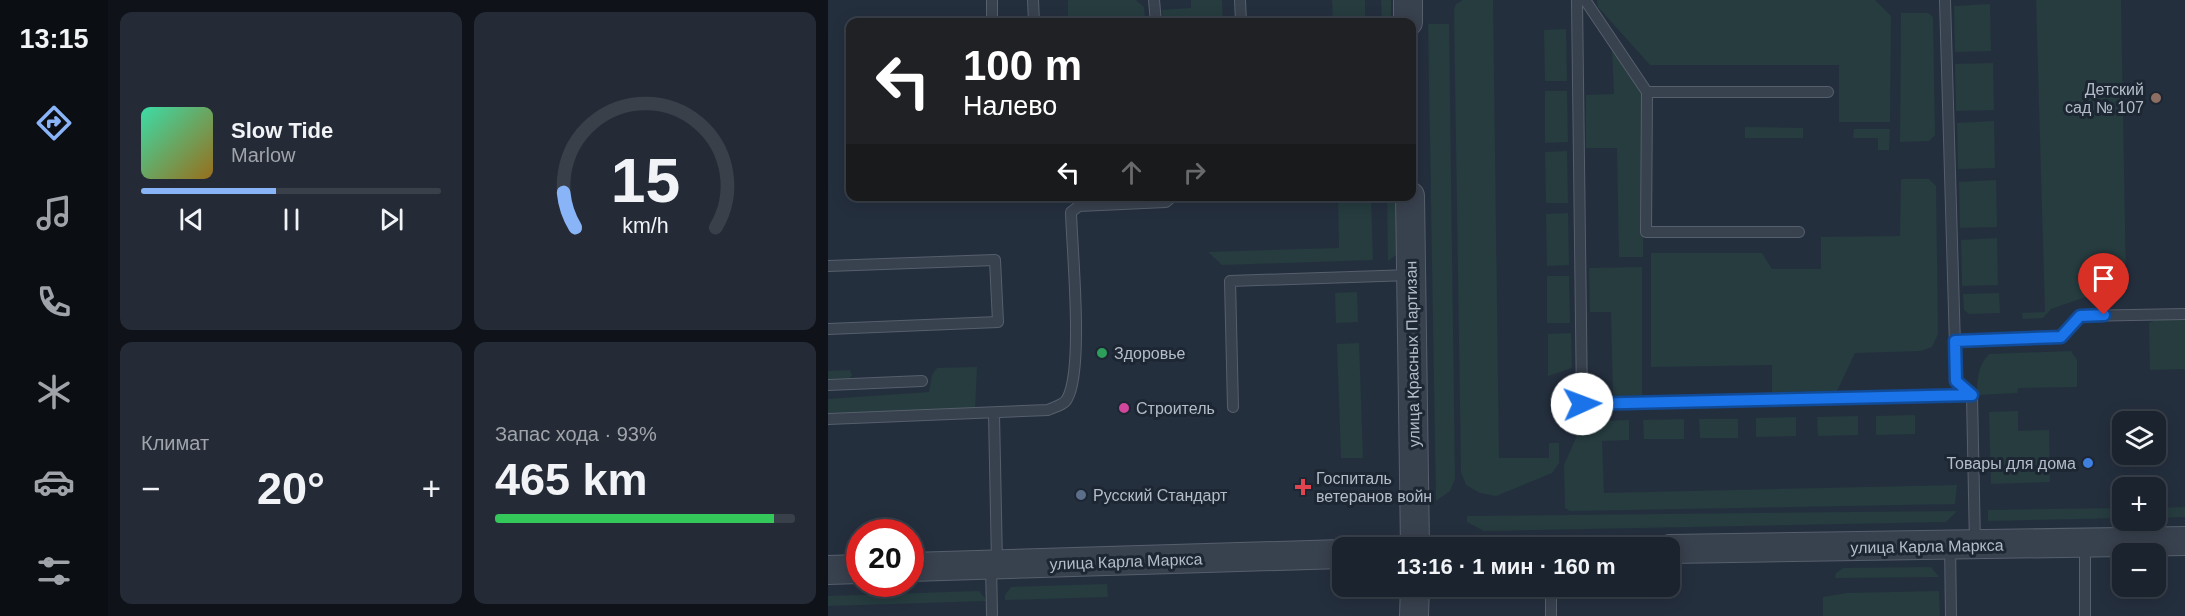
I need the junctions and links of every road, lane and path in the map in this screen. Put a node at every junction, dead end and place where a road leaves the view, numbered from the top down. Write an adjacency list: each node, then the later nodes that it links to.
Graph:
1 (992, 0): 9 (lane)
2 (1033, 0): 10 (lane)
3 (1154, 0): 11 (lane)
4 (1240, 0): 12 (lane)
5 (1408, 0): 13 (street)
6 (1577, 0): 26 (lane)
7 (1585, 0): 14 (lane)
8 (1945, 0): 23 (lane)
9 (992, 18)
10 (1034, 18)
11 (1156, 18)
12 (1241, 18)
13 (1408, 18)
14 (1647, 92): 15 (lane); 18 (lane)
15 (1828, 92)
16 (1167, 201): 28 (lane)
17 (1410, 201): 20 (street, улица Красных Партизан)
18 (1799, 232)
19 (828, 266): 22 (lane)
20 (1412, 275): 27 (lane); 30 (street, улица Красных Партизан)
21 (2185, 314): 23 (lane)
22 (828, 329)
23 (1955, 341): 26 (lane)
24 (922, 381): 25 (lane)
25 (828, 385)
26 (1972, 395): 33 (lane)
27 (1233, 407)
28 (994, 414): 29 (lane); 36 (lane)
29 (828, 419)
30 (1415, 537)
31 (2185, 541): 32 (street, улица Карла Маркса)
32 (2085, 544): 33 (street, улица Карла Маркса); 46 (lane)
33 (1963, 545): 34 (street, улица Карла Маркса); 45 (lane)
34 (1680, 549)
35 (1332, 554): 36 (street, улица Карла Маркса)
36 (994, 565): 37 (street, улица Карла Маркса); 42 (lane)
37 (924, 567)
38 (846, 569): 39 (street)
39 (828, 570)
40 (1415, 597): 43 (street)
41 (1551, 597): 44 (lane)
42 (992, 614)
43 (1414, 616)
44 (1551, 616)
45 (1951, 616)
46 (2085, 616)

